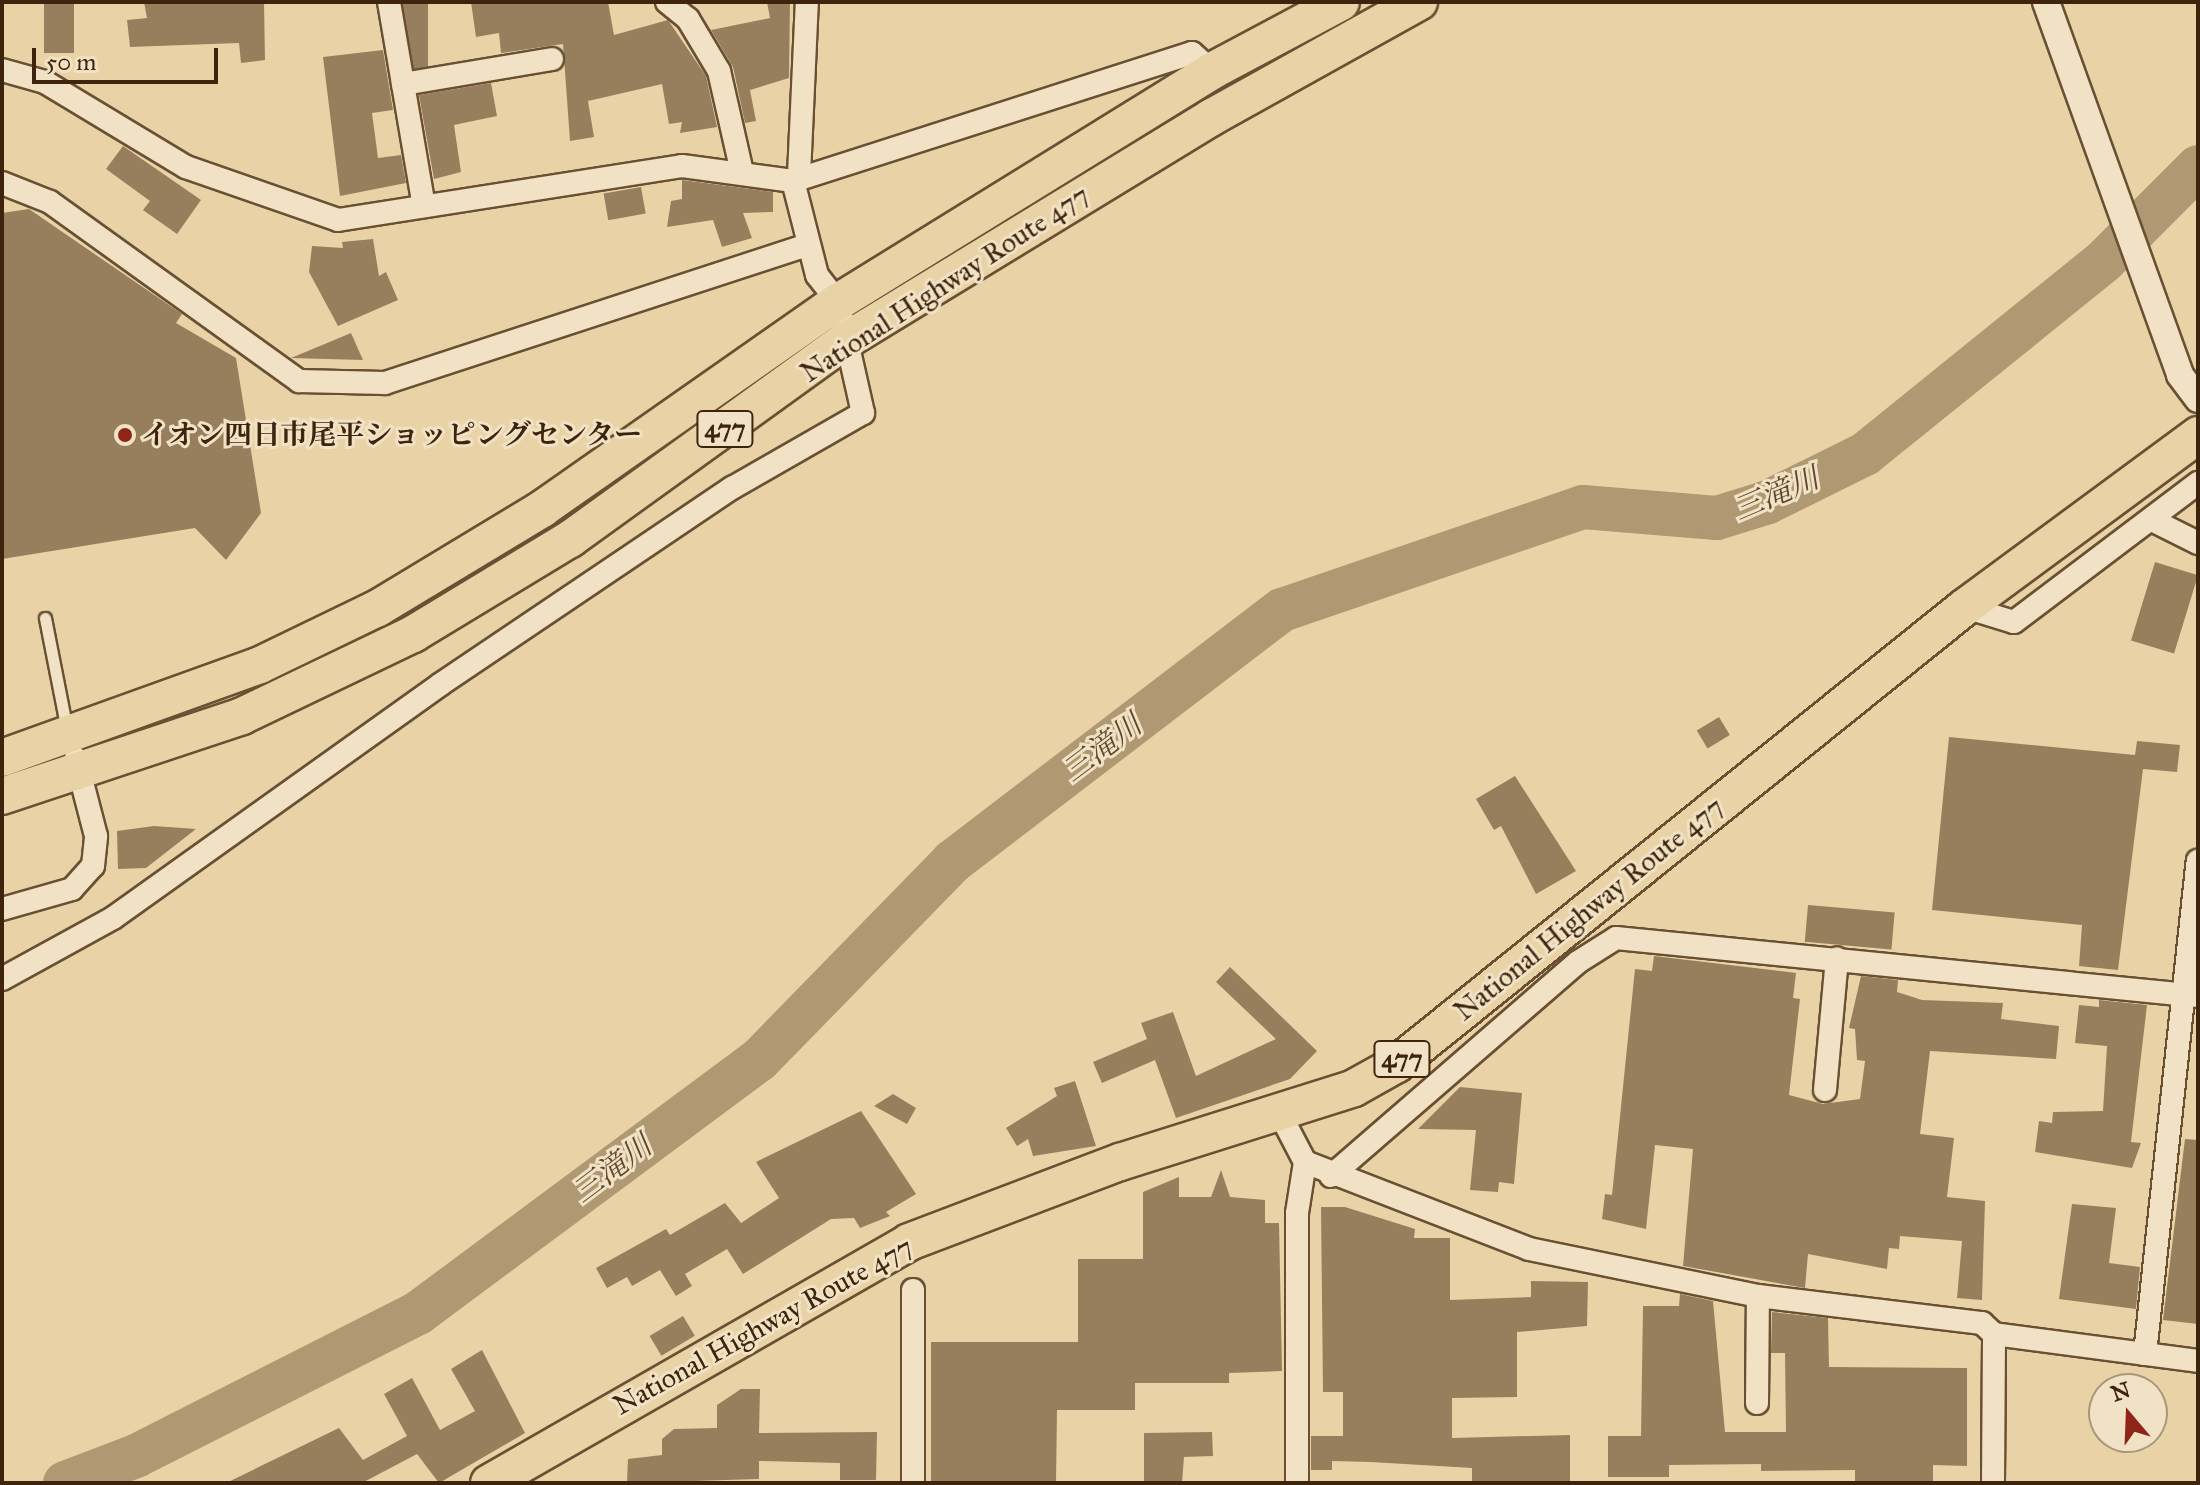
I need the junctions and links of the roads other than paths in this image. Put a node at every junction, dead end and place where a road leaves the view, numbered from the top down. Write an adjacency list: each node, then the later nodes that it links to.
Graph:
1 (389, 2): 10 (street)
2 (667, 2): 11 (street)
3 (807, 2): 12 (street)
4 (1341, 2): 9 (highway, National Highway Route 477 / 477)
5 (1419, 2): 17 (highway, National Highway Route 477 / 477)
6 (2046, 2): 18 (street)
7 (552, 59): 10 (street)
8 (2, 70): 14 (street)
9 (1212, 71): 12 (street); 16 (highway, National Highway Route 477 / 477)
10 (403, 84): 14 (street)
11 (741, 168): 12 (street); 14 (street)
12 (796, 178): 15 (street)
13 (2, 183): 15 (street)
14 (424, 206)
15 (808, 245): 16 (street)
16 (838, 302): 17 (street); 25 (highway, National Highway Route 477 / 477)
17 (845, 341): 25 (highway, National Highway Route 477 / 477); 31 (street)
18 (2198, 399)
19 (2198, 435): 23 (highway, National Highway Route 477 / 477)
20 (2198, 483): 21 (street)
21 (2154, 521): 22 (street); 23 (street)
22 (2198, 543)
23 (1965, 607): 34 (highway, National Highway Route 477 / 477)
24 (45, 618): 25 (lane)
25 (75, 755): 26 (highway, National Highway Route 477 / 477); 27 (highway, National Highway Route 477 / 477); 29 (street)
26 (2, 758)
27 (2, 796)
28 (2198, 861): 32 (street)
29 (2, 909)
30 (1837, 959): 32 (street); 33 (street); 36 (street)
31 (2, 979)
32 (2191, 995): 40 (street)
33 (1825, 1090)
34 (1280, 1114): 35 (street); 43 (highway, National Highway Route 477 / 477)
35 (1305, 1162): 36 (street); 45 (street)
36 (1331, 1176): 38 (street)
37 (913, 1290): 44 (street)
38 (1758, 1296): 39 (street); 42 (street)
39 (1994, 1334): 40 (street); 46 (street)
40 (2145, 1354): 41 (street)
41 (2198, 1361)
42 (1757, 1403)
43 (489, 1483)
44 (913, 1483)
45 (1297, 1483)
46 (1993, 1483)

